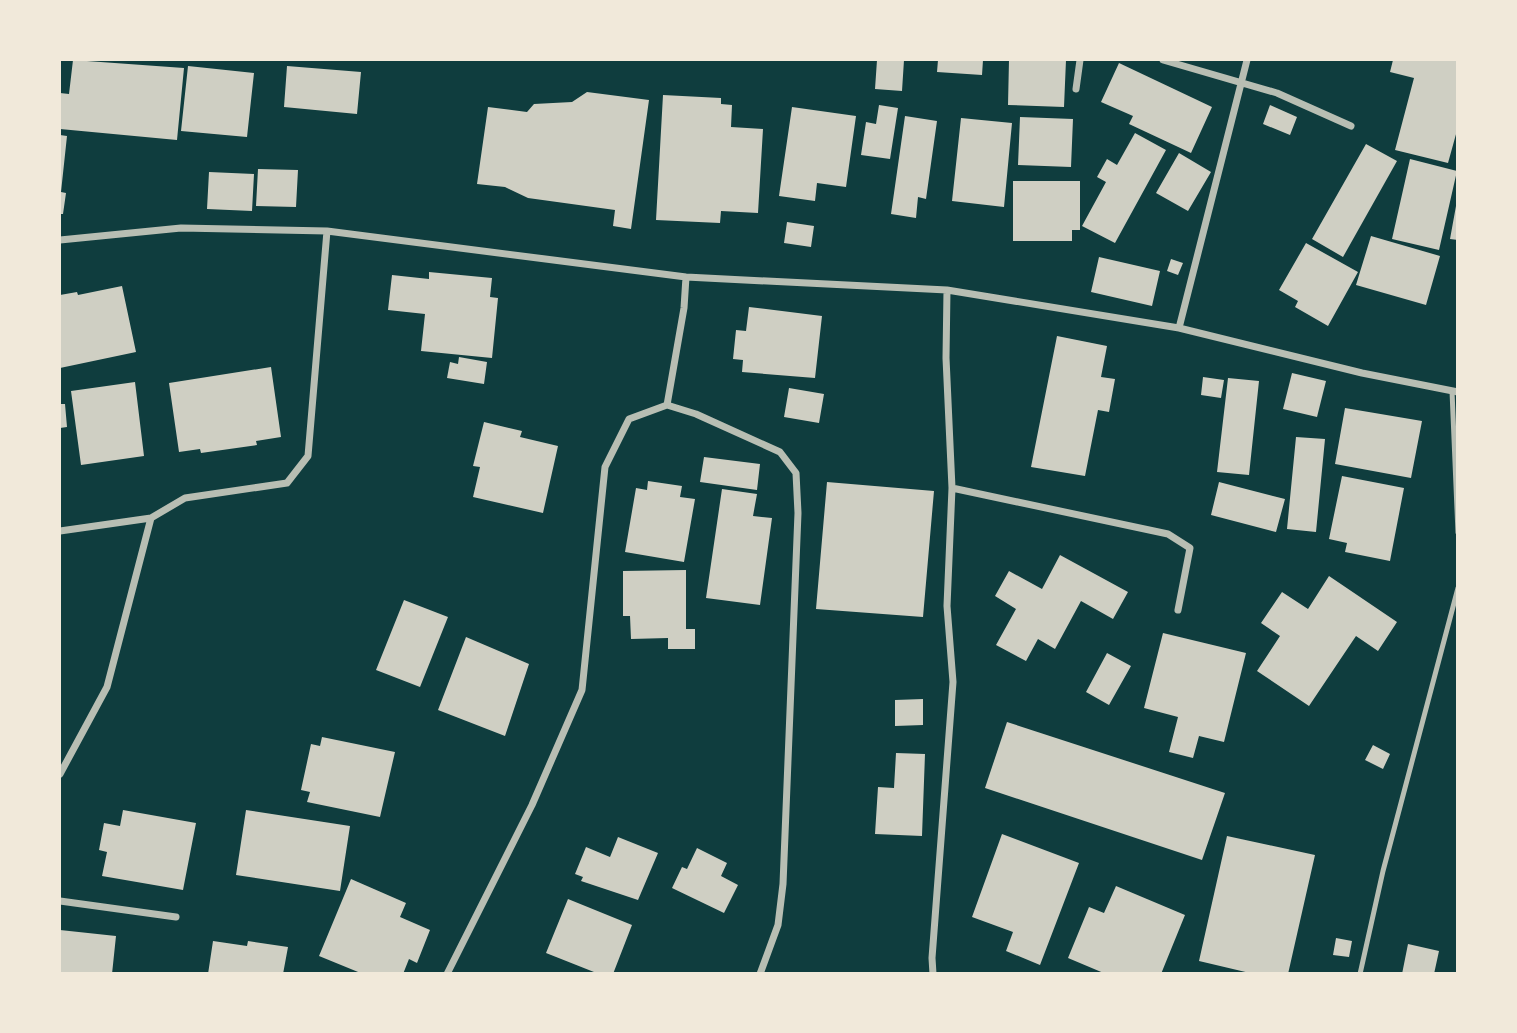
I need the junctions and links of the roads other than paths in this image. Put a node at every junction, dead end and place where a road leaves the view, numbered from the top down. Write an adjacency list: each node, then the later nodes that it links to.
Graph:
1 (1080, 60): 5 (street)
2 (1163, 60): 4 (street)
3 (1247, 60): 4 (street)
4 (1241, 82): 6 (street); 11 (street)
5 (1076, 89)
6 (1352, 126)
7 (327, 231): 8 (street); 9 (street); 15 (street)
8 (60, 240)
9 (686, 277): 10 (street); 13 (street)
10 (947, 290): 11 (street); 14 (street)
11 (1179, 328): 12 (street)
12 (1455, 391): 17 (lane)
13 (667, 405): 23 (street); 24 (street)
14 (951, 488): 19 (street); 25 (street)
15 (151, 518): 16 (street); 20 (street)
16 (60, 531)
17 (1458, 533)
18 (1458, 589): 26 (lane)
19 (1178, 610)
20 (60, 774)
21 (60, 901): 22 (street)
22 (176, 918)
23 (447, 974)
24 (760, 974)
25 (933, 974)
26 (1360, 974)

